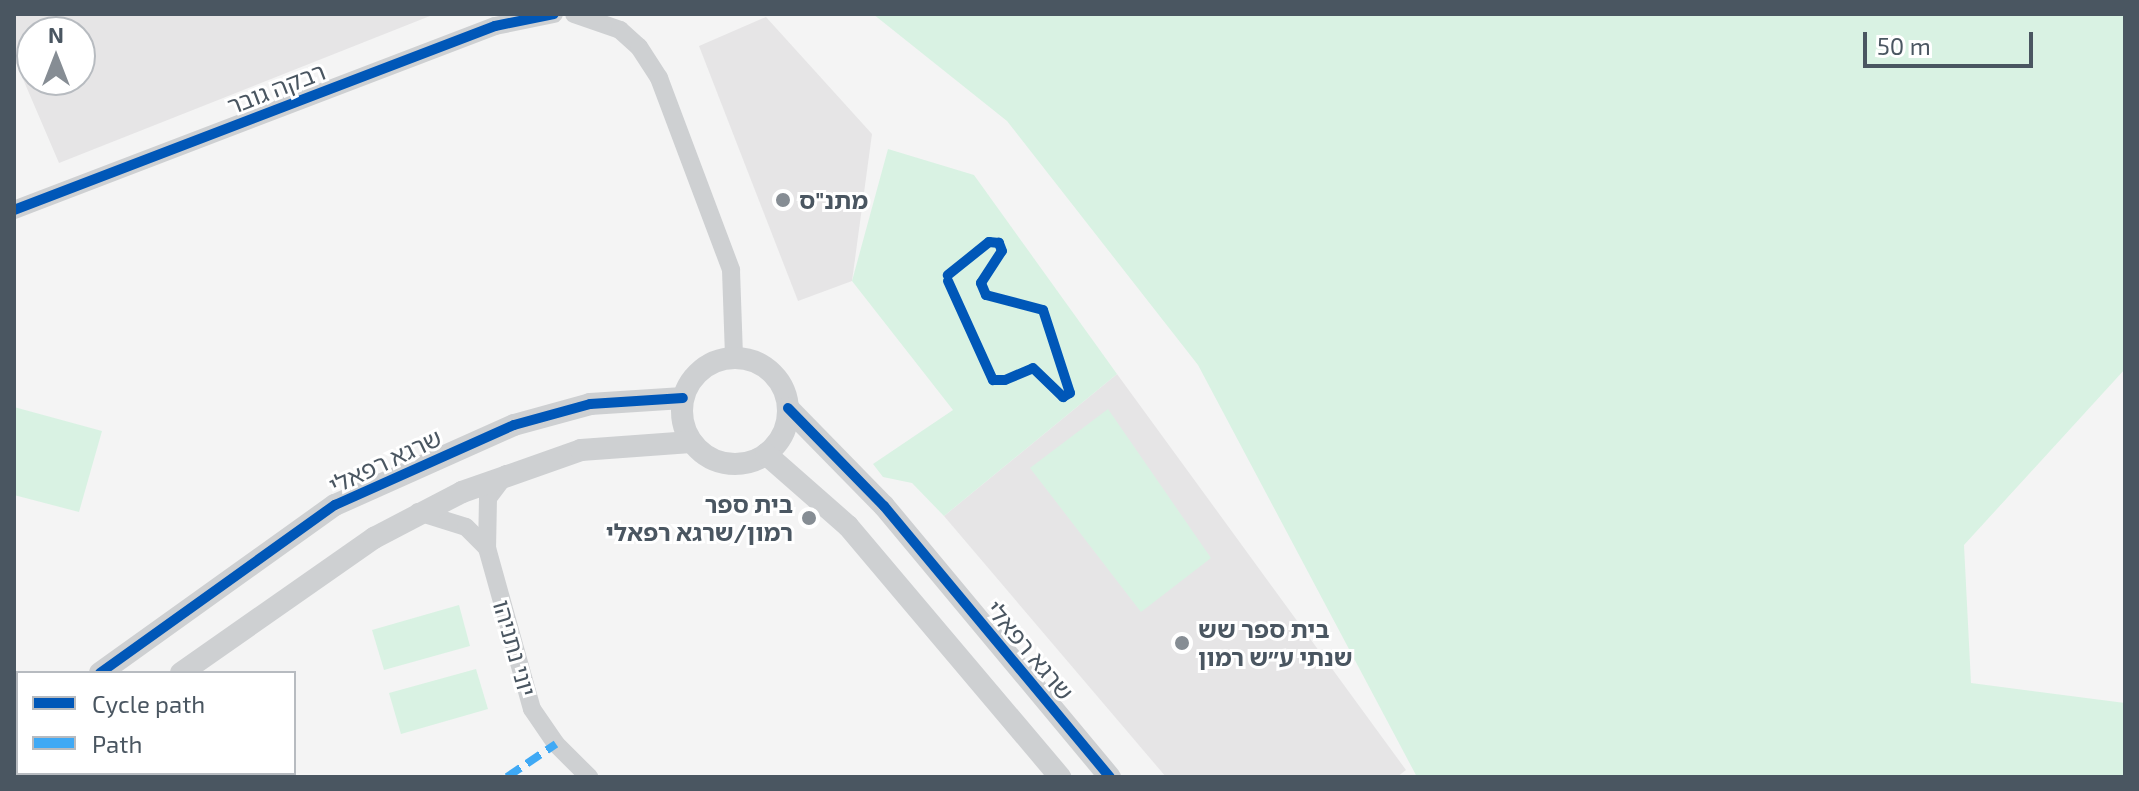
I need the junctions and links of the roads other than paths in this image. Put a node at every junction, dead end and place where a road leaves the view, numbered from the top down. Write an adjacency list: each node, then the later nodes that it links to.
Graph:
1 (554, 14): 3 (street, רבקה גובר)
2 (574, 14): 4 (street)
3 (14, 210)
4 (734, 358): 5 (street); 6 (street)
5 (683, 398): 7 (street); 12 (street, שרגא רפאלי)
6 (788, 408): 8 (street); 16 (street, שרגא רפאלי)
7 (691, 442): 8 (street); 9 (street)
8 (766, 454): 15 (street)
9 (506, 473): 10 (street); 11 (street, יוני נתניהו)
10 (418, 512): 11 (street); 13 (street)
11 (487, 548): 14 (street, יוני נתניהו)
12 (103, 671)
13 (184, 671)
14 (589, 777)
15 (1060, 777)
16 (1110, 777)

